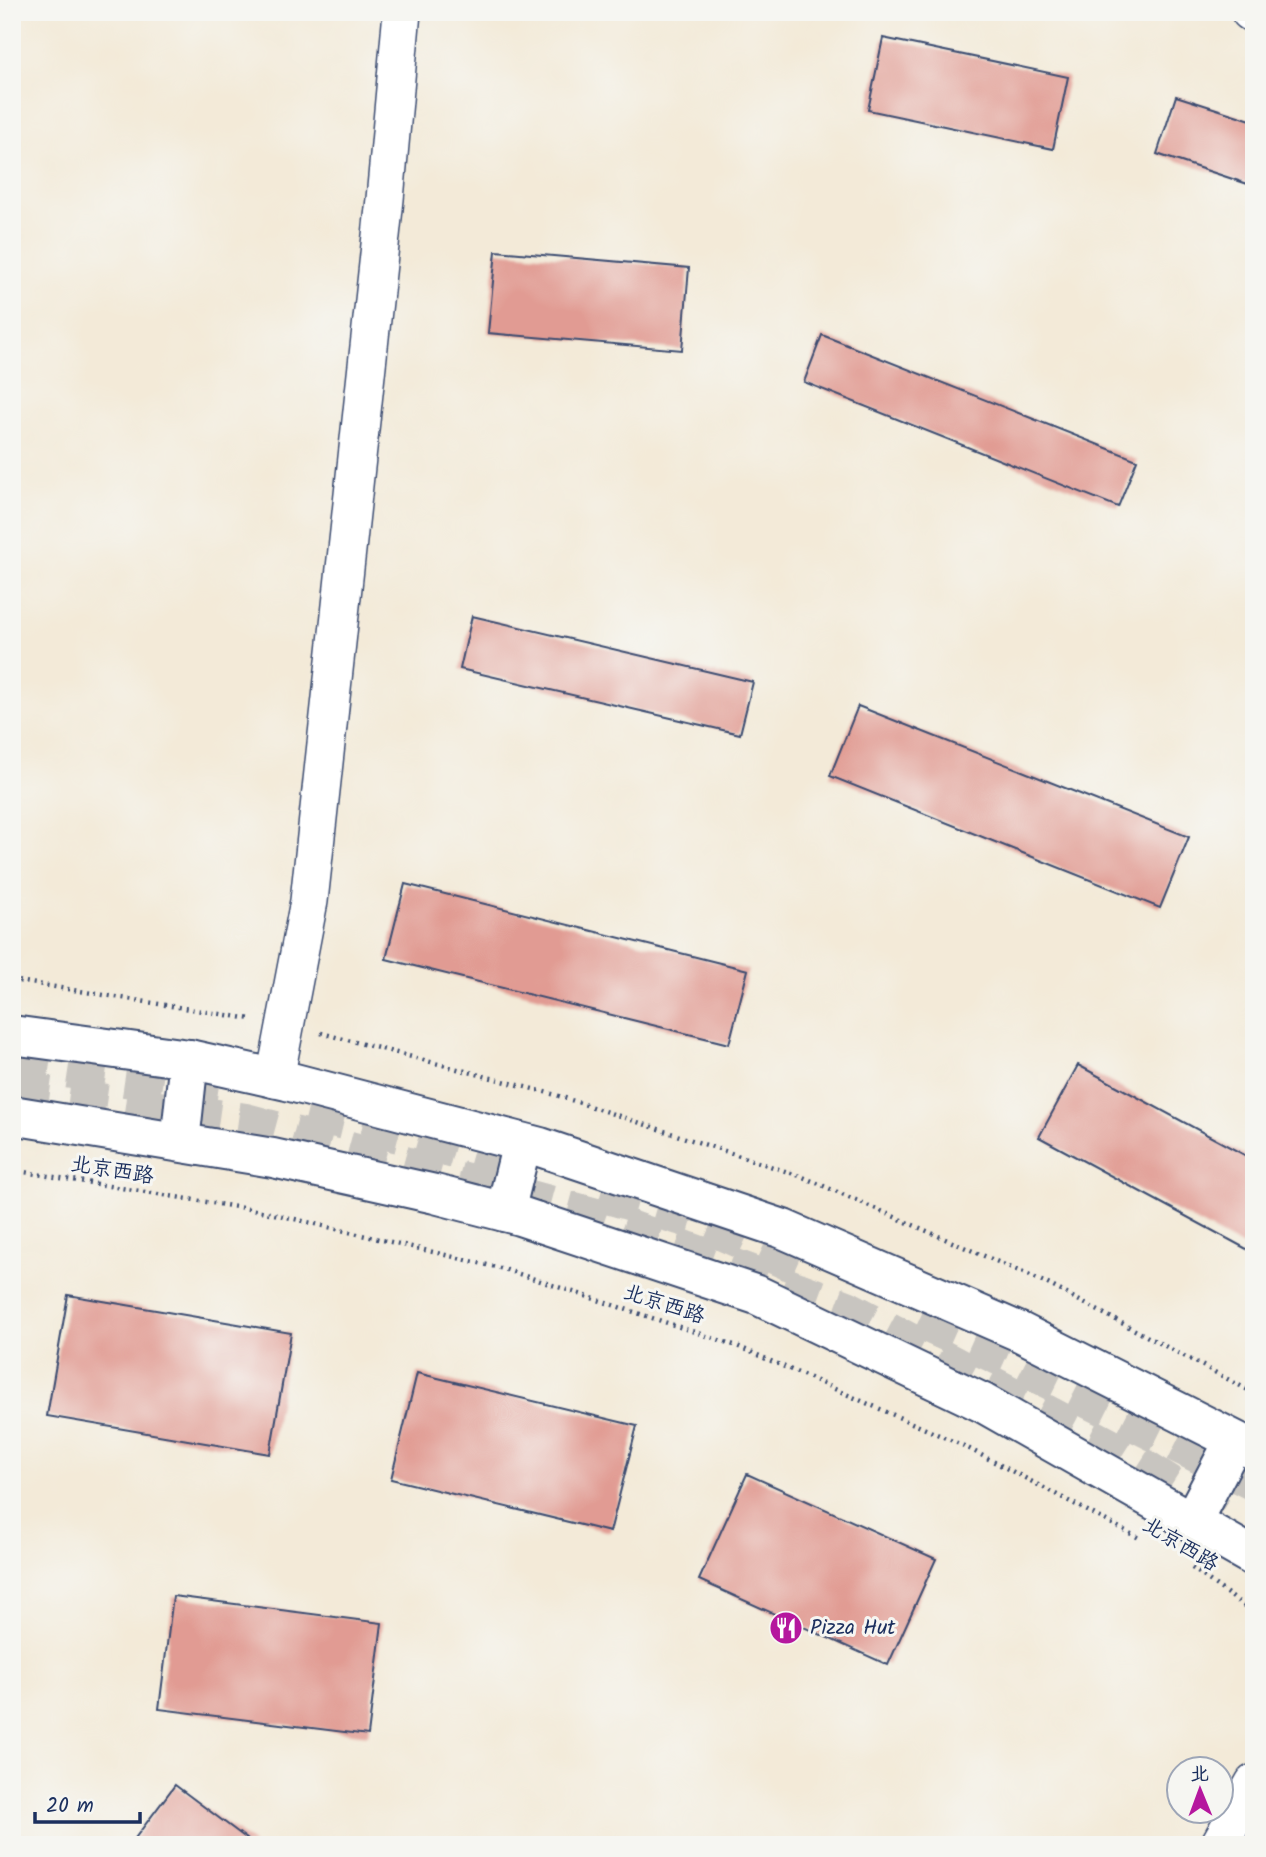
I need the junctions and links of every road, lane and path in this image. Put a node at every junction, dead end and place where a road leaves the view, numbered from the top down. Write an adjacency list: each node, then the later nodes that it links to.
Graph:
1 (402, 12): 4 (street)
2 (12, 1035): 3 (main road)
3 (189, 1059): 4 (main road); 6 (main road)
4 (275, 1079): 7 (main road)
5 (12, 1115): 6 (main road)
6 (180, 1142): 9 (main road)
7 (522, 1143): 9 (main road); 10 (main road)
8 (12, 1170): 12 (path, 北京西路)
9 (505, 1212): 11 (main road)
10 (1244, 1446): 11 (main road)
11 (1192, 1521): 13 (main road)
12 (1148, 1543)
13 (1254, 1557)
14 (1185, 1562): 15 (path, 北京西路)
15 (1254, 1613)
16 (1254, 1783): 17 (street)
17 (1219, 1845)

